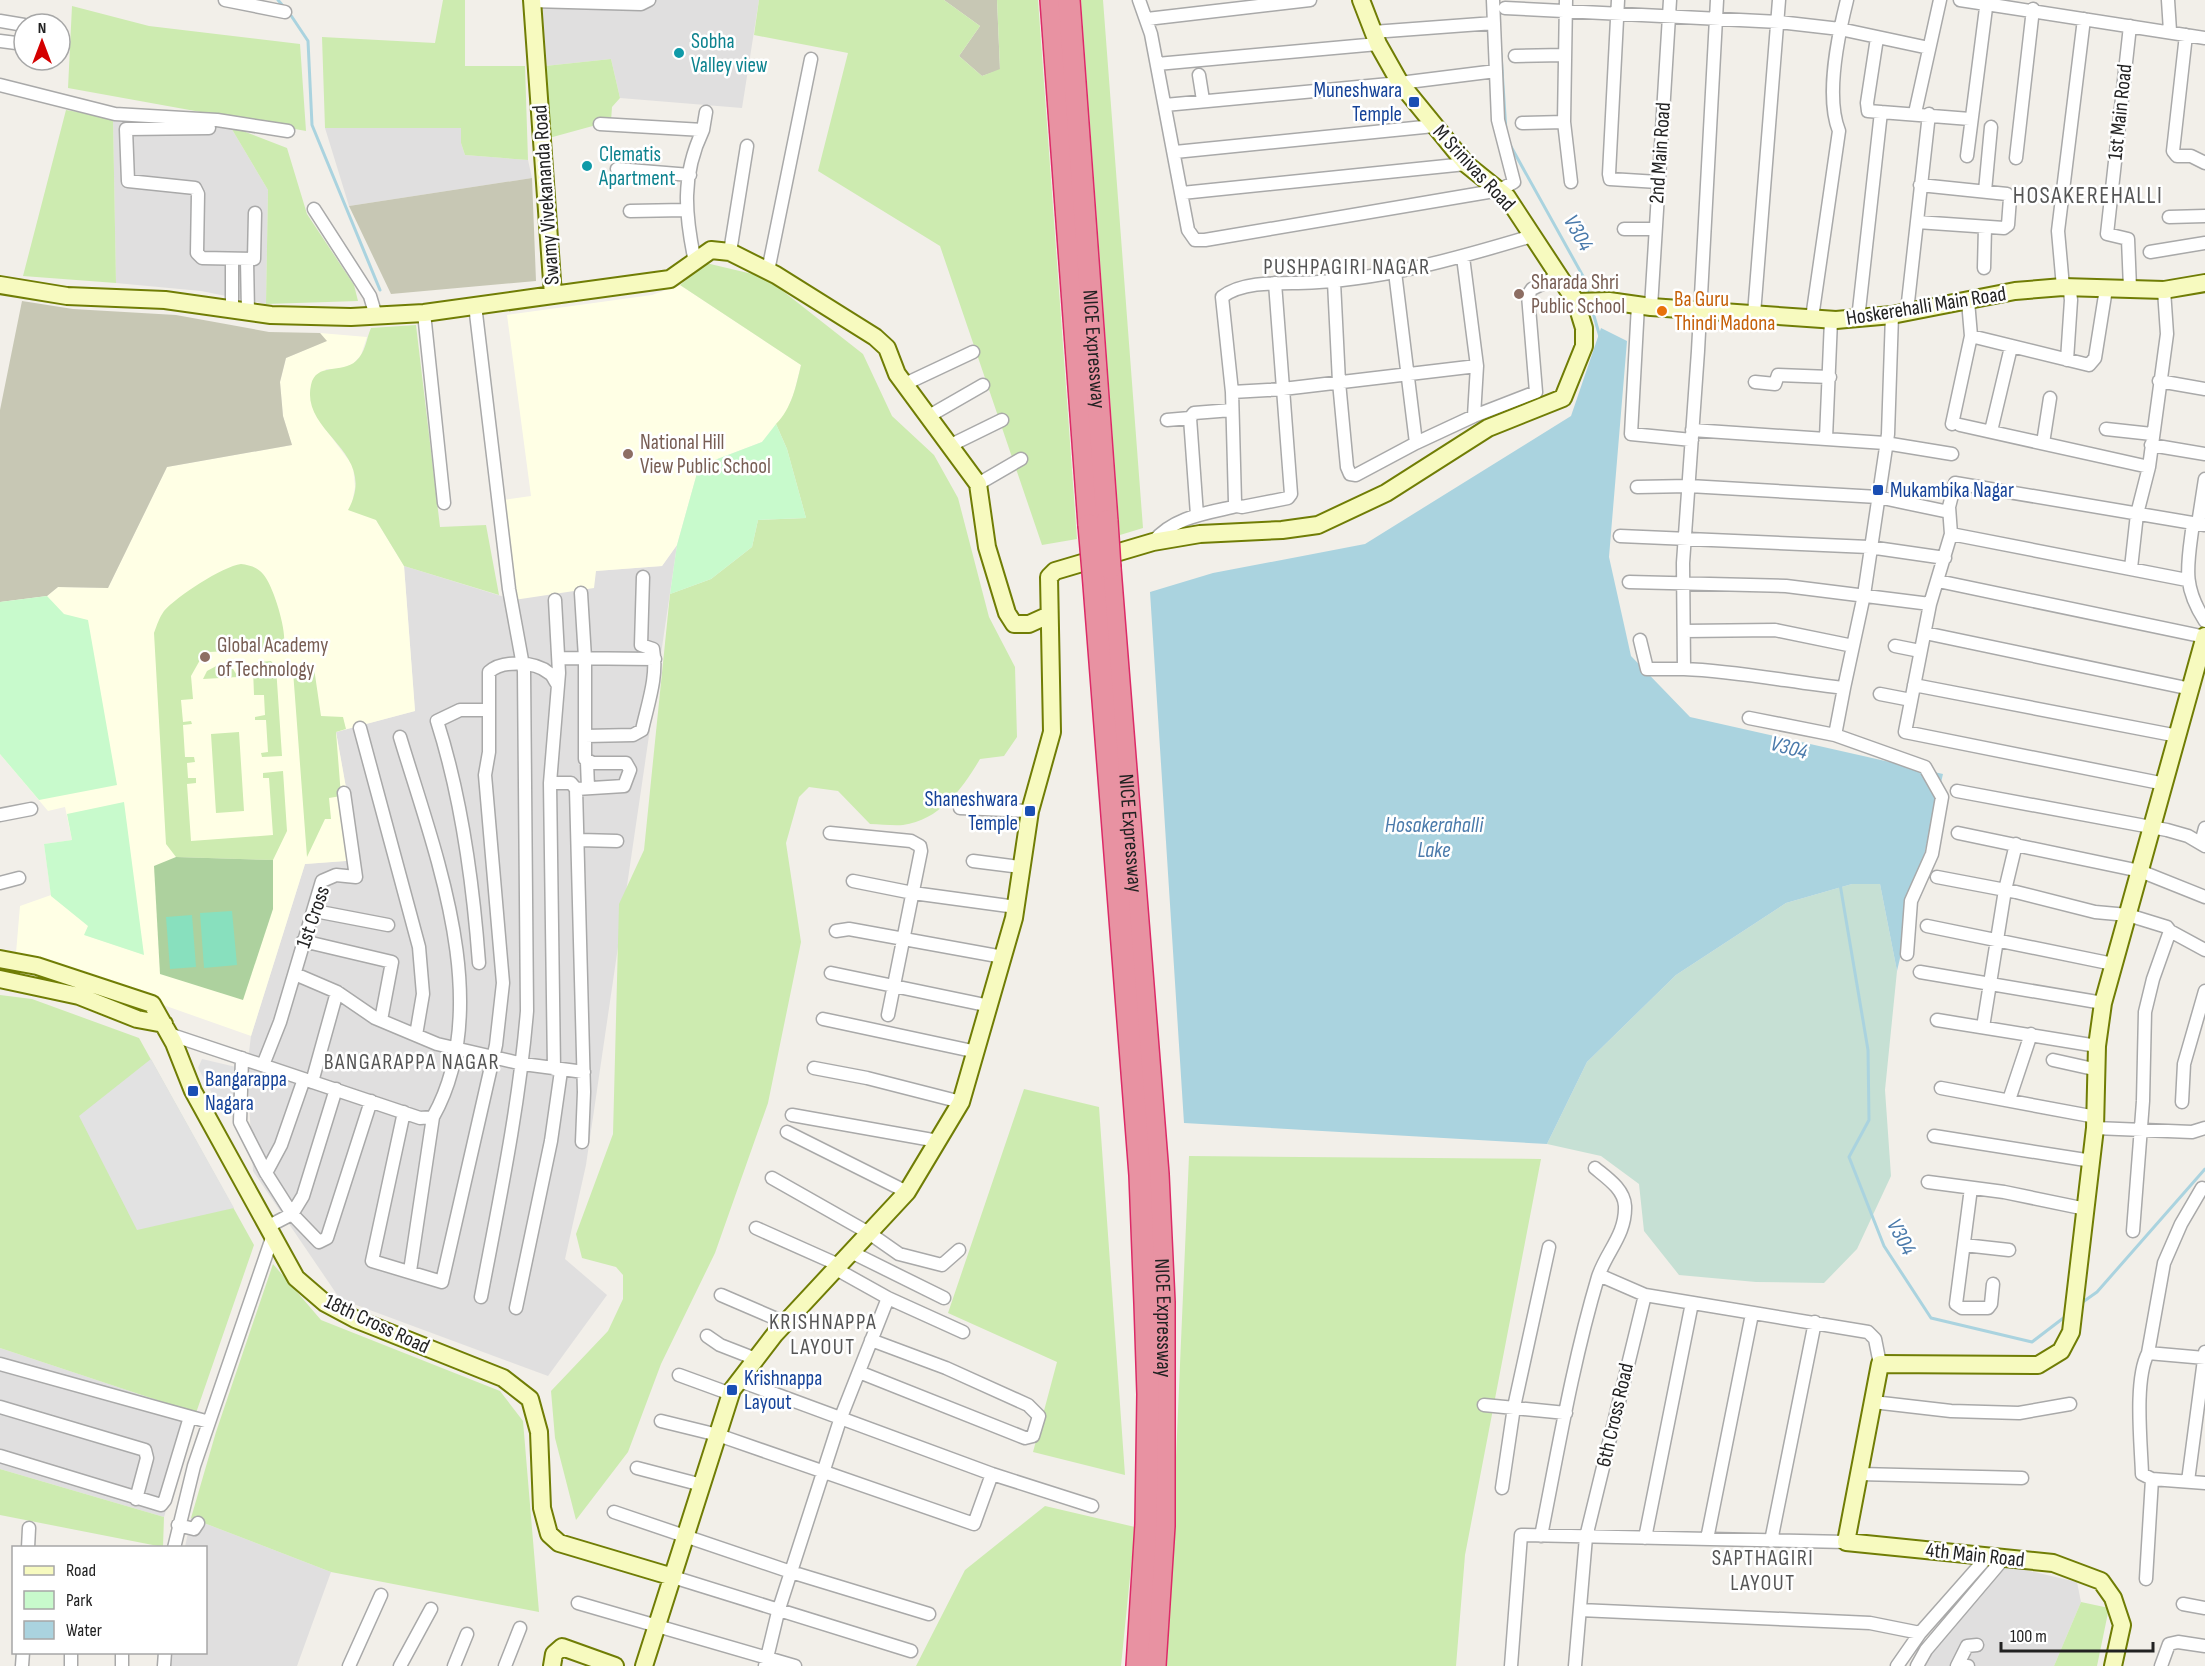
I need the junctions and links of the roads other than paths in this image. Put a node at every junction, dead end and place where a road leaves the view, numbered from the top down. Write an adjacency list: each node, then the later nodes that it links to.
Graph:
1 (225, 0): 24 (street)
2 (649, 0): 19 (street)
3 (1051, 0): 168 (highway, NICE Expressway)
4 (1069, 0): 168 (highway, NICE Expressway)
5 (1139, 0): 28 (street)
6 (1311, 0): 28 (street)
7 (1361, 0): 37 (street, M Srinivas Road)
8 (1493, 0): 31 (street)
9 (1618, 0): 25 (street)
10 (1670, 0): 26 (street, 2nd Main Road)
11 (1716, 0): 27 (street)
12 (1779, 0): 30 (street)
13 (1847, 0): 33 (street)
14 (1940, 0): 39 (street)
15 (1960, 0): 20 (street)
16 (2168, 0): 34 (street)
17 (532, 1): 18 (street); 109 (street, Swamy Vivekananda Road)
18 (567, 1): 19 (street)
19 (625, 2)
20 (1987, 2): 23 (street); 54 (street)
21 (1566, 6): 22 (street); 25 (street); 40 (street)
22 (1505, 8)
23 (2032, 9): 29 (street); 68 (street)
24 (285, 12)
25 (1617, 15): 26 (street); 74 (street)
26 (1669, 15): 27 (street); 74 (street, 2nd Main Road)
27 (1715, 18): 30 (street); 114 (street)
28 (1147, 19): 43 (street)
29 (2084, 19): 32 (street); 105 (street)
30 (1779, 22): 33 (street); 118 (street)
31 (1494, 23): 37 (street); 44 (street)
32 (2130, 26): 34 (street); 106 (street, 1st Main Road)
33 (1840, 29): 38 (street); 120 (street)
34 (2170, 31): 36 (street)
35 (2205, 34): 36 (street)
36 (2186, 35): 67 (street)
37 (1375, 38): 43 (street); 46 (street, M Srinivas Road)
38 (1877, 39): 39 (street); 51 (street)
39 (1929, 48): 52 (street)
40 (1564, 55): 41 (street); 55 (street)
41 (1515, 56)
42 (811, 59): 98 (street)
43 (1157, 64): 49 (street)
44 (1496, 71): 46 (street); 76 (street)
45 (1199, 75): 48 (street)
46 (1400, 83): 48 (street); 58 (street, M Srinivas Road)
47 (0, 86): 62 (street)
48 (1203, 100): 49 (street)
49 (1165, 105): 64 (street)
50 (706, 112): 61 (street)
51 (1881, 112): 52 (street); 122 (street)
52 (1915, 113): 53 (street)
53 (1929, 114): 54 (street); 75 (street)
54 (1970, 119): 66 (street)
55 (1564, 122): 56 (street); 73 (street)
56 (1522, 123)
57 (600, 124): 61 (street)
58 (1434, 126): 64 (street); 70 (street, M Srinivas Road)
59 (1991, 127): 77 (street)
60 (209, 128): 94 (street)
61 (703, 130): 72 (street)
62 (288, 131)
63 (747, 146): 91 (street)
64 (1175, 152): 78 (street)
65 (2205, 154): 67 (street)
66 (1967, 156)
67 (2191, 156): 69 (street)
68 (2016, 158)
69 (2205, 163)
70 (1466, 164): 76 (street, M Srinivas Road); 78 (street)
71 (617, 169): 72 (street)
72 (690, 176): 80 (street)
73 (1571, 182)
74 (1658, 182): 88 (street, 2nd Main Road)
75 (1920, 185): 77 (street); 85 (street)
76 (1500, 190): 78 (street); 89 (street, M Srinivas Road)
77 (1985, 191): 86 (street)
78 (1182, 193)
79 (314, 209): 119 (street)
80 (686, 210): 81 (street); 96 (street)
81 (630, 211)
82 (255, 213): 95 (street)
83 (2205, 216): 84 (street)
84 (2169, 217)
85 (1917, 222): 86 (street); 117 (street)
86 (1985, 227): 97 (street)
87 (1624, 229): 88 (street)
88 (1655, 229): 113 (street, 2nd Main Road)
89 (1532, 236): 93 (street); 100 (street, M Srinivas Road)
90 (2205, 243): 92 (street)
91 (730, 252): 96 (street); 98 (street)
92 (2150, 252)
93 (1463, 257): 99 (street); 127 (street)
94 (232, 260): 95 (street); 115 (street)
95 (247, 260): 115 (street)
96 (695, 262): 109 (street)
97 (1984, 268)
98 (768, 271): 133 (street)
99 (1395, 272): 101 (street); 128 (street)
100 (1558, 276): 110 (street, M Srinivas Road); 141 (street)
101 (1334, 282): 102 (street); 131 (street)
102 (1275, 283): 135 (street); 137 (street)
103 (2205, 283): 108 (street, Hoskerehalli Main Road)
104 (0, 285): 115 (street, Swamy Vivekananda Road)
105 (2063, 287): 107 (street, Hoskerehalli Main Road); 111 (street, Hoskerehalli Main Road); 126 (street)
106 (2130, 288): 107 (street, Hoskerehalli Main Road); 108 (street, Hoskerehalli Main Road)
107 (2106, 289): 126 (street)
108 (2164, 290): 130 (street)
109 (553, 295): 112 (street, Swamy Vivekananda Road)
110 (1581, 301): 113 (street, Hoskerehalli Main Road); 173 (street, M Srinivas Road)
111 (1968, 301): 117 (street, Hoskerehalli Main Road); 123 (street)
112 (475, 305): 116 (street, Swamy Vivekananda Road); 199 (street)
113 (1644, 306): 114 (street, Hoskerehalli Main Road); 147 (street, 2nd Main Road)
114 (1700, 310): 118 (street, Hoskerehalli Main Road); 147 (street)
115 (240, 311): 119 (street, Swamy Vivekananda Road)
116 (424, 313): 119 (street, Swamy Vivekananda Road); 163 (street)
117 (1900, 313): 122 (street, Hoskerehalli Main Road); 151 (street)
118 (1754, 314): 120 (street, Hoskerehalli Main Road)
119 (376, 316)
120 (1812, 318): 121 (street, Hoskerehalli Main Road)
121 (1832, 320): 122 (street, Hoskerehalli Main Road); 129 (street)
122 (1858, 320)
123 (1971, 336): 124 (street); 146 (street)
124 (2011, 347): 126 (street); 146 (street)
125 (973, 352): 133 (street)
126 (2067, 360)
127 (1478, 366): 128 (street); 141 (street)
128 (1407, 375): 131 (street); 150 (street)
129 (1830, 377): 132 (street); 148 (street)
130 (2159, 381): 136 (street); 149 (street)
131 (1338, 382): 135 (street); 150 (street)
132 (1755, 382)
133 (905, 384): 140 (street)
134 (983, 385): 140 (street)
135 (1283, 389): 137 (street); 164 (street)
136 (2205, 389)
137 (1232, 392): 139 (street)
138 (2050, 398): 152 (street)
139 (1232, 410): 142 (street); 164 (street)
140 (929, 416): 153 (street)
141 (1474, 416): 150 (street)
142 (1190, 418): 144 (street); 167 (street)
143 (1002, 420): 153 (street)
144 (1167, 420)
145 (2106, 429): 149 (street)
146 (1991, 431): 152 (street)
147 (1692, 435): 148 (street); 160 (street)
148 (1826, 438): 151 (street)
149 (2151, 440): 155 (street); 157 (street)
150 (1416, 443)
151 (1885, 443): 154 (street); 162 (street)
152 (2043, 443): 157 (street)
153 (951, 445): 159 (street)
154 (1952, 454)
155 (2205, 454)
156 (1021, 459): 159 (street)
157 (2149, 467): 166 (street)
158 (2205, 478): 169 (street)
159 (978, 484): 187 (street)
160 (1689, 486): 161 (street); 162 (street); 172 (street)
161 (1637, 487)
162 (1878, 497): 165 (street); 174 (street)
163 (444, 503)
164 (1237, 506): 167 (street)
165 (1950, 512): 166 (street); 170 (street)
166 (2137, 514): 169 (street); 176 (street)
167 (1197, 515): 173 (street)
168 (1098, 523): 177 (highway, NICE Expressway, bridge)
169 (2199, 524): 179 (street)
170 (1952, 534): 175 (street); 176 (street)
171 (1620, 537): 172 (street)
172 (1685, 539): 174 (street); 182 (street)
173 (1153, 542): 187 (street, M Srinivas Road)
174 (1869, 547): 175 (street); 184 (street)
175 (1945, 558): 180 (street)
176 (2131, 568): 179 (street)
177 (1102, 570): 414 (highway, NICE Expressway); 415 (highway, NICE Expressway)
178 (643, 577): 198 (street)
179 (2187, 580): 188 (street)
180 (1938, 581): 186 (street); 191 (street)
181 (1629, 582): 182 (street)
182 (1684, 585): 184 (street); 189 (street)
183 (581, 593): 197 (street)
184 (1864, 595): 186 (street); 193 (street)
185 (555, 600): 196 (street)
186 (1930, 604): 190 (street)
187 (1049, 615): 222 (street, M Srinivas Road)
188 (2205, 621)
189 (1684, 631): 193 (street); 200 (street)
190 (1925, 633): 195 (street); 204 (street)
191 (2205, 637): 204 (street)
192 (1640, 640): 200 (street)
193 (1853, 646): 203 (street)
194 (1894, 646): 195 (street)
195 (1920, 651): 202 (street)
196 (558, 658): 197 (street); 201 (street)
197 (585, 658): 198 (street); 211 (street)
198 (655, 659): 211 (street)
199 (522, 663): 201 (street); 207 (street); 282 (street)
200 (1684, 669): 203 (street)
201 (558, 685): 215 (street)
202 (1914, 685): 206 (street); 212 (street)
203 (1844, 688): 210 (street)
204 (2191, 689): 212 (street)
205 (1880, 694): 206 (street)
206 (1911, 700): 216 (street)
207 (488, 710): 256 (street); 280 (street)
208 (1749, 718): 210 (street)
209 (360, 728): 275 (street)
210 (1834, 735): 253 (street)
211 (585, 736): 214 (street)
212 (2178, 736): 216 (street)
213 (400, 737): 277 (street)
214 (587, 762): 217 (street); 217 (street)
215 (550, 783): 217 (street); 285 (street)
216 (2165, 784): 224 (street)
217 (582, 788): 228 (street)
218 (1957, 791): 224 (street)
219 (344, 794): 243 (street, 1st Cross)
220 (31, 808): 223 (street)
221 (960, 808): 222 (street)
222 (1030, 811): 233 (street, M Srinivas Road)
223 (0, 815)
224 (2152, 827): 231 (street); 234 (street)
225 (2205, 828): 231 (street)
226 (830, 833): 240 (street)
227 (1958, 833): 230 (street)
228 (580, 840): 229 (street); 287 (street)
229 (617, 841)
230 (2016, 844): 234 (street); 239 (street)
231 (2203, 844)
232 (973, 861): 233 (street)
233 (1020, 867): 242 (street, M Srinivas Road)
234 (2140, 871): 241 (street); 244 (street)
235 (1937, 877): 239 (street)
236 (19, 878): 238 (street)
237 (853, 881): 240 (street)
238 (0, 883)
239 (2005, 890): 244 (street); 250 (street)
240 (914, 893): 242 (street); 249 (street)
241 (2205, 897)
242 (1016, 907): 254 (street, M Srinivas Road)
243 (315, 911): 245 (street); 251 (street, 1st Cross)
244 (2128, 915): 248 (street); 257 (street)
245 (388, 925)
246 (1928, 926): 250 (street)
247 (836, 931): 249 (street)
248 (2170, 931): 252 (street); 300 (street)
249 (903, 939): 254 (street); 263 (street)
250 (1996, 939): 257 (street); 262 (street)
251 (303, 941): 260 (street, 1st Cross); 270 (street)
252 (2205, 950)
253 (1907, 954)
254 (1003, 957): 267 (street, M Srinivas Road)
255 (0, 959): 273 (street, 18th Cross Road)
256 (479, 963)
257 (2113, 964): 266 (street)
258 (1920, 972): 262 (street)
259 (831, 973): 263 (street)
260 (295, 975): 265 (street); 283 (street, 1st Cross)
261 (0, 979): 273 (street)
262 (1988, 985): 266 (street); 272 (street)
263 (894, 986): 267 (street); 268 (street)
264 (2205, 991): 294 (street)
265 (337, 992): 270 (street); 288 (street)
266 (2103, 1003): 276 (street)
267 (990, 1006): 278 (street, M Srinivas Road)
268 (888, 1015)
269 (823, 1019): 278 (street)
270 (381, 1020): 275 (street)
271 (1937, 1020): 272 (street)
272 (1983, 1027): 274 (street)
273 (167, 1029): 279 (street); 317 (street, 18th Cross Road)
274 (2031, 1034): 276 (street); 291 (street)
275 (416, 1035): 277 (street)
276 (2097, 1046): 286 (street)
277 (455, 1048): 280 (street); 297 (street)
278 (977, 1052): 293 (street, M Srinivas Road)
279 (242, 1058): 283 (street); 307 (street)
280 (493, 1058): 282 (street); 325 (street)
281 (2053, 1060): 286 (street)
282 (523, 1064): 285 (street); 330 (street)
283 (263, 1065): 288 (street)
284 (813, 1068): 293 (street)
285 (558, 1070): 287 (street); 334 (street)
286 (2098, 1070): 298 (street)
287 (584, 1072): 304 (street)
288 (308, 1080): 290 (street); 307 (street)
289 (1941, 1088): 291 (street)
290 (336, 1089): 292 (street); 314 (street)
291 (2009, 1100): 298 (street)
292 (370, 1101): 295 (street); 314 (street)
293 (961, 1102): 303 (street, M Srinivas Road)
294 (2182, 1102)
295 (404, 1112): 297 (street); 325 (street)
296 (792, 1115): 303 (street)
297 (433, 1118): 325 (street)
298 (2096, 1123): 300 (street); 305 (street)
299 (2205, 1128): 300 (street)
300 (2140, 1130): 316 (street)
301 (787, 1132): 312 (street)
302 (1934, 1136): 305 (street)
303 (938, 1141): 312 (street, M Srinivas Road)
304 (582, 1142)
305 (2092, 1161): 313 (street)
306 (1595, 1168): 326 (street)
307 (266, 1173): 314 (street)
308 (772, 1178): 318 (street)
309 (1928, 1182): 310 (street)
310 (1971, 1188): 313 (street); 319 (street)
311 (2202, 1188): 341 (street)
312 (907, 1192): 318 (street, M Srinivas Road)
313 (2086, 1209): 345 (street)
314 (292, 1214): 317 (street)
315 (756, 1228): 324 (street)
316 (2133, 1231)
317 (270, 1233): 358 (street); 388 (street, 18th Cross Road)
318 (869, 1233): 321 (street); 323 (street, M Srinivas Road)
319 (1964, 1245): 322 (street); 327 (street)
320 (1549, 1247): 353 (street)
321 (959, 1250)
322 (2009, 1250)
323 (851, 1252): 324 (street, M Srinivas Road); 332 (street)
324 (838, 1267): 331 (street); 337 (street, M Srinivas Road)
325 (410, 1271)
326 (1599, 1275): 329 (street); 354 (street)
327 (1993, 1284)
328 (721, 1295): 337 (street)
329 (1646, 1295): 333 (street); 379 (street, 6th Cross Road)
330 (481, 1297)
331 (888, 1298): 338 (street); 340 (street)
332 (944, 1298)
333 (1692, 1303): 335 (street); 380 (street)
334 (516, 1308)
335 (1752, 1314): 336 (street); 381 (street)
336 (1815, 1322): 345 (street); 382 (street)
337 (786, 1323): 343 (street, M Srinivas Road)
338 (963, 1332)
339 (707, 1336): 343 (street)
340 (871, 1340): 346 (street); 346 (street)
341 (2148, 1353): 342 (street); 366 (street)
342 (2205, 1356): 367 (street)
343 (756, 1359): 348 (street, M Srinivas Road)
344 (0, 1364): 356 (street)
345 (1880, 1364): 349 (street)
346 (859, 1372): 355 (street)
347 (679, 1375): 348 (street)
348 (735, 1388): 355 (street); 359 (street, M Srinivas Road)
349 (1873, 1402): 350 (street); 364 (street)
350 (2070, 1404)
351 (1484, 1405): 353 (street)
352 (0, 1407): 371 (street)
353 (1514, 1407): 354 (street); 370 (street)
354 (1566, 1413): 378 (street)
355 (841, 1417): 362 (street); 363 (street)
356 (189, 1421): 358 (street); 371 (street)
357 (661, 1421): 359 (street)
358 (208, 1426): 375 (street)
359 (718, 1435): 362 (street); 369 (street, M Srinivas Road)
360 (0, 1456): 371 (street)
361 (637, 1468): 369 (street)
362 (825, 1473): 363 (street); 387 (street)
363 (992, 1474): 372 (street)
364 (1859, 1474): 365 (street); 383 (street)
365 (2022, 1478)
366 (2152, 1479): 367 (street); 389 (street)
367 (2188, 1481): 368 (street)
368 (2205, 1483)
369 (702, 1485): 377 (street, M Srinivas Road)
370 (1502, 1488)
371 (136, 1499)
372 (1092, 1506)
373 (614, 1512): 377 (street)
374 (198, 1523): 375 (street)
375 (178, 1525): 385 (street)
376 (29, 1528): 384 (street)
377 (686, 1536): 387 (street); 388 (street, M Srinivas Road)
378 (1541, 1536): 379 (street); 416 (street)
379 (1586, 1537): 380 (street); 395 (street, 6th Cross Road)
380 (1645, 1538): 381 (street)
381 (1707, 1539): 382 (street)
382 (1771, 1540): 383 (street)
383 (1846, 1542): 386 (street, 4th Main Road)
384 (28, 1546)
385 (174, 1546)
386 (1996, 1557): 400 (street); 419 (street); 421 (street, 4th Main Road)
387 (791, 1572): 396 (street); 397 (street)
388 (673, 1577): 396 (street); 398 (street, M Srinivas Road)
389 (2146, 1579)
390 (381, 1595): 406 (street)
391 (578, 1603): 398 (street)
392 (2183, 1604): 393 (street)
393 (2205, 1608)
394 (431, 1609): 407 (street)
395 (1580, 1610): 400 (street); 417 (street, 6th Cross Road)
396 (778, 1612): 404 (street); 405 (street)
397 (929, 1614)
398 (657, 1625): 405 (street); 412 (street, M Srinivas Road)
399 (520, 1628): 409 (street)
400 (1920, 1633): 418 (street)
401 (467, 1634): 408 (street)
402 (1977, 1645): 420 (street)
403 (2205, 1646): 422 (street)
404 (911, 1651)
405 (766, 1662): 413 (street)
406 (349, 1666)
407 (400, 1666)
408 (454, 1666)
409 (505, 1666)
410 (552, 1666): 411 (street)
411 (615, 1666)
412 (644, 1666)
413 (795, 1666)
414 (1137, 1666)
415 (1155, 1666)
416 (1510, 1666)
417 (1575, 1666)
418 (1897, 1666)
419 (1917, 1666)
420 (1957, 1666)
421 (2114, 1666)
422 (2161, 1666)

